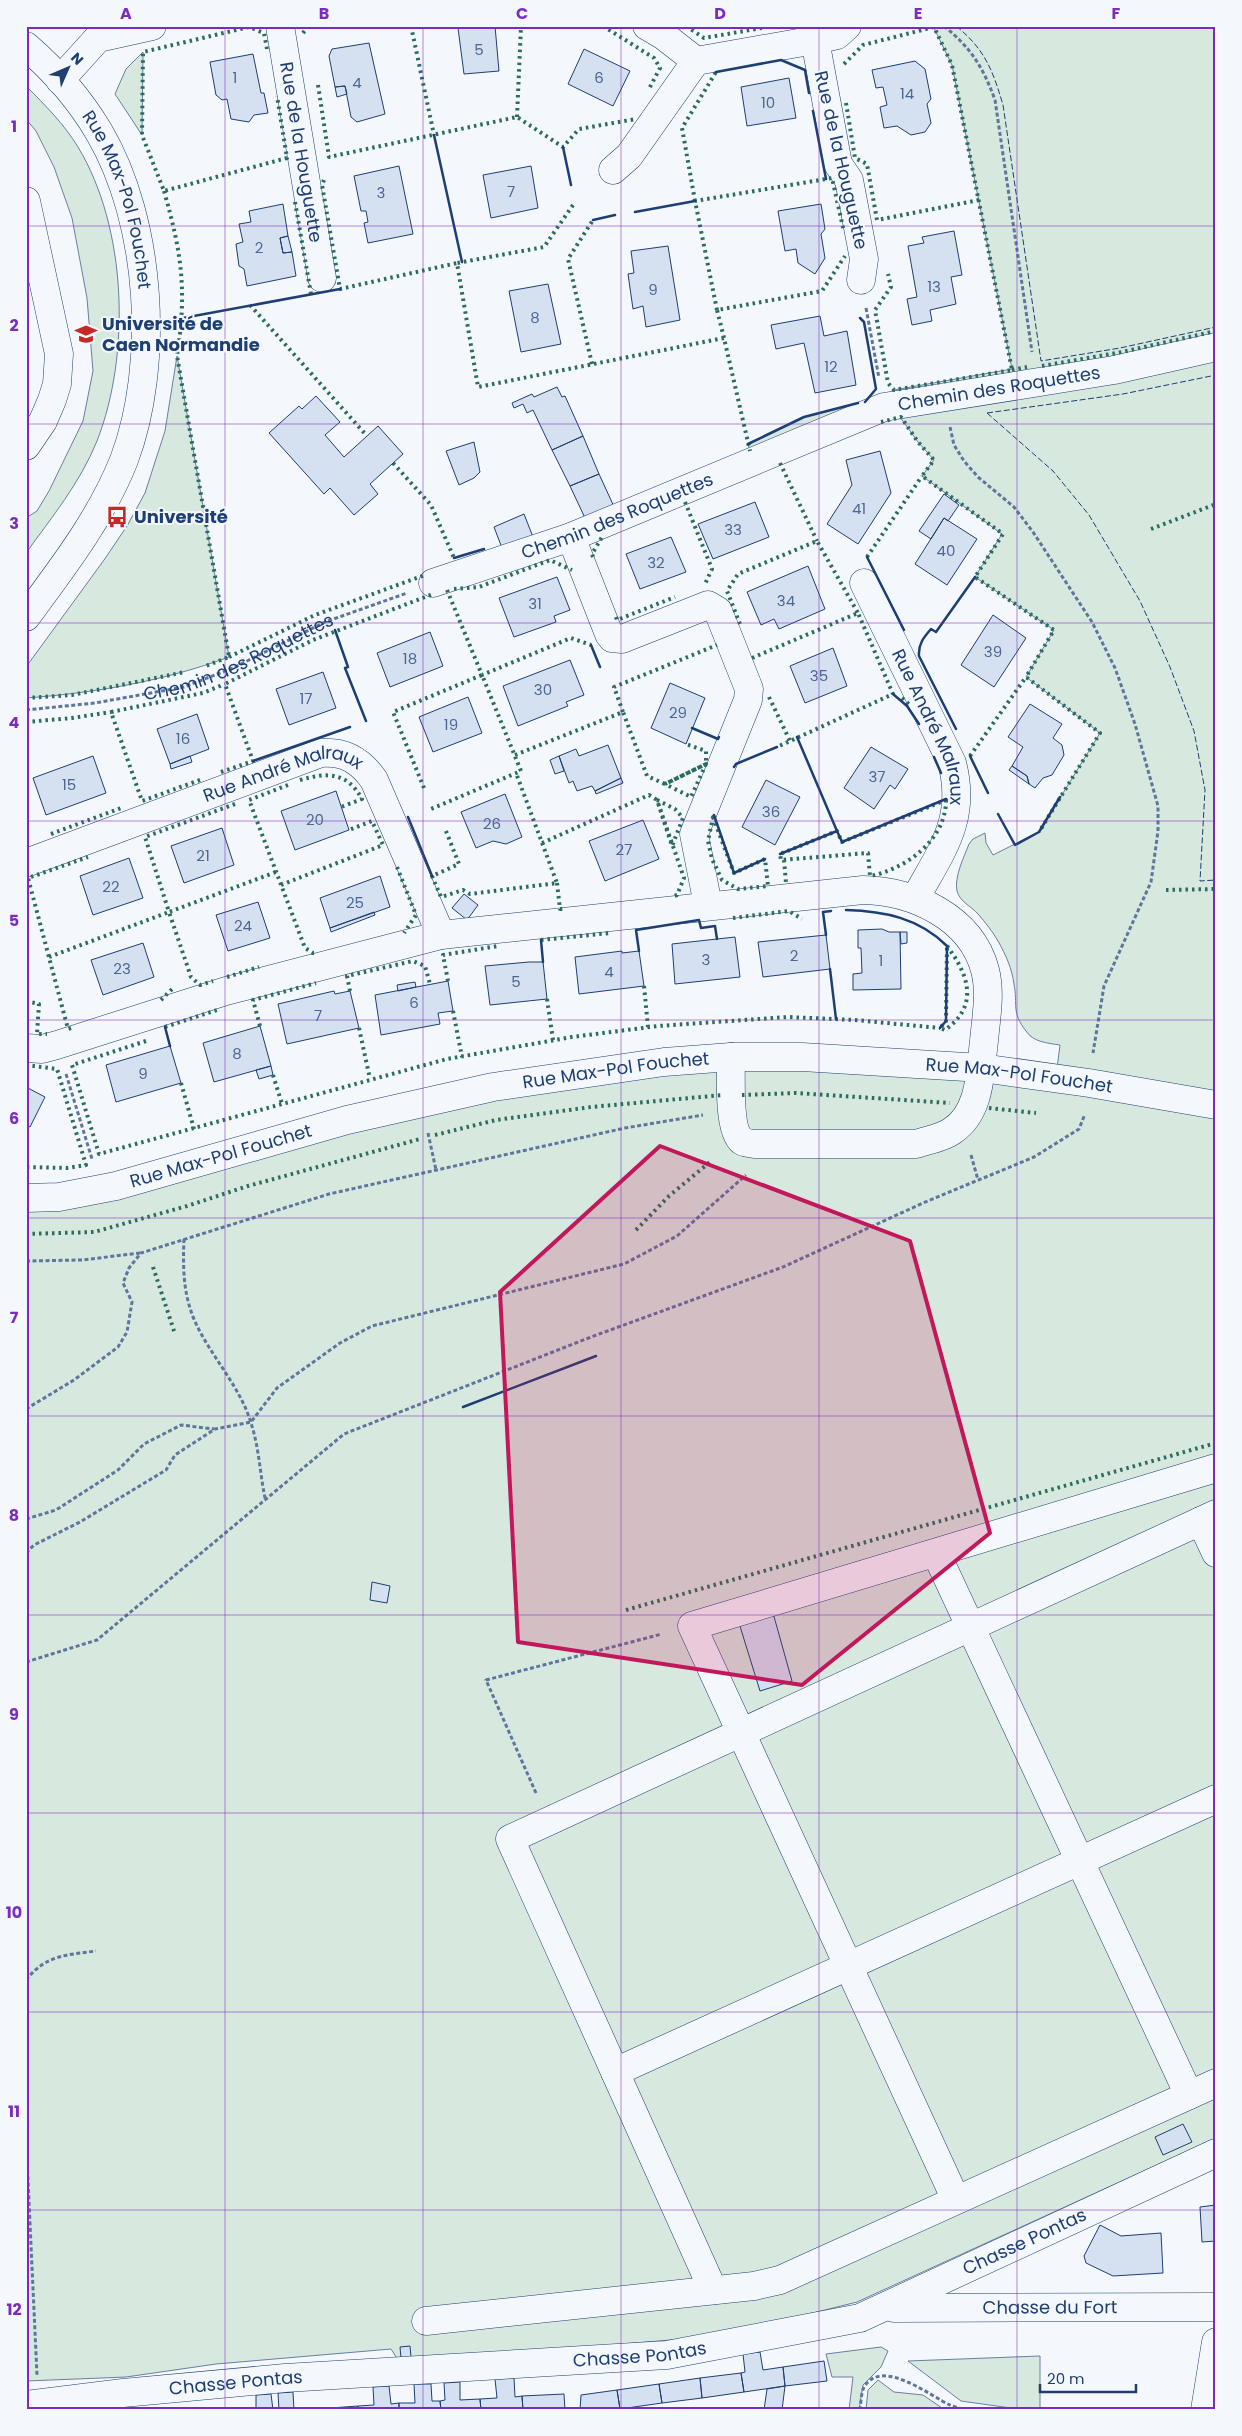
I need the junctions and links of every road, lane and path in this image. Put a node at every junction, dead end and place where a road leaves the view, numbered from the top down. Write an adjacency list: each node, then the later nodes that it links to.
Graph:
1 (152, 26): 6 (street)
2 (280, 26): 13 (street, Rue de la Houguette)
3 (646, 26): 9 (street)
4 (848, 26): 7 (street)
5 (944, 26): 16 (path)
6 (100, 32): 10 (street)
7 (815, 40): 9 (street); 14 (street, Rue de la Houguette)
8 (26, 46): 10 (street, Rue Max-Pol Fouchet)
9 (696, 61): 11 (street)
10 (60, 80): 22 (street, Rue Max-Pol Fouchet)
11 (613, 170)
12 (26, 201): 18 (street)
13 (322, 278)
14 (861, 280): 17 (path)
15 (1216, 347): 16 (street, Chemin des Roquettes)
16 (1036, 381): 17 (street, Chemin des Roquettes)
17 (884, 407): 19 (street, Chemin des Roquettes)
18 (26, 446)
19 (571, 537): 20 (street, Chemin des Roquettes); 26 (street)
20 (433, 583): 23 (path, Chemin des Roquettes)
21 (864, 583): 25 (street, Rue André Malraux)
22 (26, 617)
23 (26, 710)
24 (26, 863): 27 (street, Rue André Malraux)
25 (916, 899): 26 (street); 31 (street)
26 (708, 906): 27 (street)
27 (441, 935): 28 (street)
28 (57, 1045): 29 (street); 37 (path)
29 (26, 1048)
30 (731, 1057): 31 (street, Rue Max-Pol Fouchet); 33 (street); 40 (street, Rue Max-Pol Fouchet)
31 (982, 1068): 32 (street, Rue Max-Pol Fouchet); 35 (street)
32 (1216, 1105)
33 (733, 1110): 35 (street); 38 (path)
34 (426, 1125): 38 (path)
35 (783, 1144): 45 (path)
36 (971, 1154): 39 (path)
37 (93, 1163)
38 (436, 1170): 41 (path)
39 (978, 1180)
40 (26, 1198)
41 (184, 1239): 42 (path); 45 (path)
42 (141, 1253): 43 (path); 44 (path)
43 (26, 1261)
44 (26, 1409)
45 (251, 1422): 46 (path); 48 (path)
46 (215, 1429): 50 (path); 51 (path)
47 (1216, 1468): 52 (street)
48 (265, 1499)
49 (1208, 1518): 53 (street); 55 (street)
50 (26, 1520)
51 (26, 1553)
52 (936, 1553): 54 (street); 55 (street)
53 (1216, 1553)
54 (692, 1626): 56 (street); 58 (path)
55 (970, 1627): 56 (street); 59 (street)
56 (741, 1733): 58 (street); 61 (street)
57 (1216, 1799): 59 (street)
58 (549, 1821): 63 (street)
59 (1080, 1861): 61 (street); 65 (street)
60 (96, 1951): 62 (path)
61 (848, 1966): 63 (street); 68 (street)
62 (26, 1980)
63 (615, 2072): 69 (street)
64 (1216, 2083): 65 (street)
65 (1190, 2094): 68 (street)
66 (26, 2137): 74 (path)
67 (1216, 2153): 70 (street, Chasse Pontas)
68 (956, 2200): 69 (street)
69 (713, 2290): 72 (street)
70 (885, 2308): 71 (street, Chasse du Fort); 74 (street, Chasse Pontas)
71 (1216, 2308)
72 (426, 2321)
73 (1216, 2342): 77 (street)
74 (32, 2404)
75 (860, 2410): 76 (path)
76 (965, 2410)
77 (1205, 2410)

